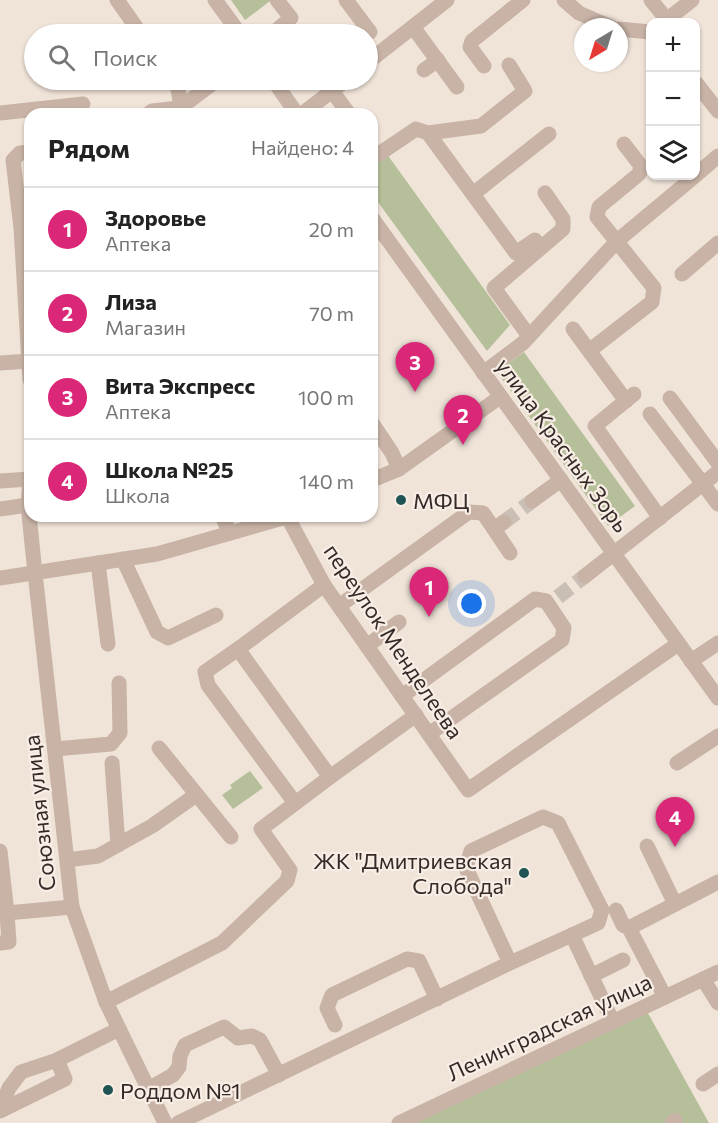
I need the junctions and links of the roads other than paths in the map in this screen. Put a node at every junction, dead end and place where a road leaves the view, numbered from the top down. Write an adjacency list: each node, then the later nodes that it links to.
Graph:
1 (117, 0): 13 (street)
2 (215, 0): 14 (street)
3 (277, 0): 15 (street)
4 (346, 0): 16 (street)
5 (447, 0): 17 (street)
6 (523, 0): 23 (street)
7 (564, 0): 10 (street)
8 (651, 0): 11 (street)
9 (692, 0): 12 (street)
10 (590, 18)
11 (664, 18)
12 (670, 18)
13 (134, 24)
14 (233, 24)
15 (284, 24)
16 (364, 24)
17 (413, 27): 20 (street); 21 (street)
18 (628, 30): 19 (street)
19 (646, 32)
20 (378, 54)
21 (438, 60): 24 (street); 25 (street)
22 (509, 65): 41 (street)
23 (484, 66)
24 (424, 70)
25 (458, 87)
26 (700, 88): 39 (street)
27 (178, 90): 33 (street)
28 (206, 90): 34 (street)
29 (280, 90): 35 (street)
30 (332, 91): 36 (street); 37 (street)
31 (83, 104): 32 (street)
32 (46, 108)
33 (181, 108)
34 (185, 108)
35 (293, 108)
36 (310, 108)
37 (345, 108)
38 (24, 110): 40 (street)
39 (718, 111)
40 (0, 113)
41 (428, 133): 44 (street); 50 (street)
42 (549, 134): 50 (street)
43 (624, 144): 54 (street)
44 (378, 150)
45 (24, 153): 51 (street)
46 (718, 156): 47 (street)
47 (700, 171)
48 (689, 180): 54 (street)
49 (544, 193): 58 (street)
50 (473, 194): 53 (street)
51 (24, 222)
52 (378, 226): 62 (street, улица Красных Зорь)
53 (535, 240)
54 (616, 241): 58 (street); 59 (street)
55 (718, 243): 56 (street)
56 (682, 274)
57 (573, 329): 59 (street)
58 (529, 336): 62 (street)
59 (589, 351): 79 (street)
60 (24, 361): 61 (street)
61 (0, 363)
62 (483, 373): 63 (street, улица Красных Зорь)
63 (500, 397): 68 (street); 73 (street, улица Красных Зорь)
64 (670, 398): 67 (street)
65 (650, 414): 74 (street)
66 (378, 432): 68 (street)
67 (718, 463)
68 (399, 468): 70 (street)
69 (718, 472): 74 (street)
70 (378, 477)
71 (24, 479): 72 (street)
72 (0, 480)
73 (561, 480): 75 (street); 86 (street, улица Красных Зорь)
74 (704, 484): 77 (street); 79 (street)
75 (532, 501)
76 (24, 502): 78 (street)
77 (718, 504)
78 (0, 509)
79 (660, 518): 86 (street)
80 (31, 522): 89 (street, Союзная улица)
81 (225, 522): 84 (street)
82 (268, 522): 84 (street)
83 (291, 522): 92 (street, переулок Менделеева)
84 (230, 533): 87 (street)
85 (510, 553): 93 (street)
86 (615, 554): 90 (street); 98 (street, улица Красных Зорь)
87 (123, 559): 88 (street); 94 (street)
88 (98, 563): 89 (street); 97 (street)
89 (35, 573): 91 (street); 109 (street, Союзная улица)
90 (585, 576)
91 (0, 578)
92 (324, 585): 93 (street, переулок Менделеева); 100 (street)
93 (339, 606): 99 (street, переулок Менделеева)
94 (216, 615)
95 (399, 622): 99 (street)
96 (718, 643): 101 (street)
97 (108, 644)
98 (678, 644): 101 (street, улица Красных Зорь); 106 (street, переулок Менделеева)
99 (367, 646): 103 (street, переулок Менделеева)
100 (238, 649): 112 (street); 114 (street)
101 (691, 661): 104 (street, улица Красных Зорь)
102 (118, 683): 109 (street)
103 (402, 696): 105 (street, переулок Менделеева); 106 (street)
104 (718, 698)
105 (416, 716): 106 (street, переулок Менделеева); 112 (street)
106 (429, 734)
107 (718, 736): 111 (street)
108 (159, 748): 113 (street)
109 (55, 749): 119 (street, Союзная улица)
110 (112, 763): 116 (street)
111 (677, 764)
112 (330, 777): 114 (street)
113 (196, 795): 115 (street); 116 (street)
114 (295, 804): 135 (street)
115 (231, 837)
116 (118, 845): 119 (street)
117 (647, 846): 121 (street)
118 (0, 851): 124 (street)
119 (67, 860): 122 (street, Союзная улица)
120 (718, 882): 121 (street)
121 (675, 904): 125 (street)
122 (72, 907): 124 (street); 135 (street, Союзная улица)
123 (616, 910): 125 (street)
124 (7, 913): 127 (street)
125 (629, 928): 133 (street)
126 (572, 935): 129 (street); 129 (street); 131 (street)
127 (0, 943)
128 (623, 960): 131 (street)
129 (510, 963): 134 (street)
130 (718, 972): 132 (street, Ленинградская улица)
131 (591, 976): 137 (street)
132 (703, 979): 133 (street, Ленинградская улица); 136 (street)
133 (664, 997): 137 (street, Ленинградская улица)
134 (437, 999): 138 (street); 142 (street)
135 (106, 1002): 139 (street, Союзная улица)
136 (718, 1003)
137 (613, 1022): 149 (street, Ленинградская улица)
138 (335, 1025)
139 (119, 1029): 140 (street); 144 (street, Союзная улица)
140 (57, 1060): 145 (street); 145 (street)
141 (718, 1074): 143 (street)
142 (279, 1075): 144 (street); 148 (street)
143 (703, 1084)
144 (148, 1089): 147 (street, Союзная улица)
145 (0, 1111): 146 (street)
146 (5, 1123)
147 (165, 1123)
148 (178, 1123)
149 (399, 1123)

